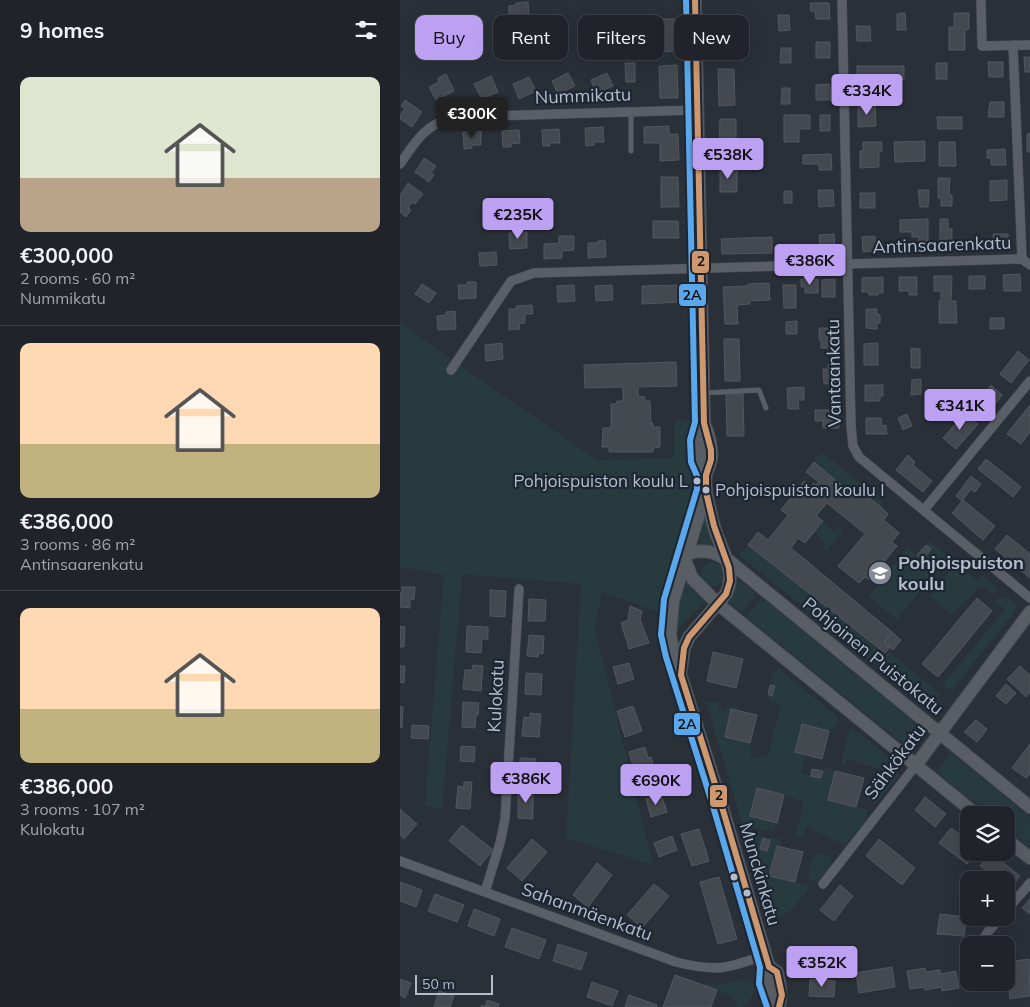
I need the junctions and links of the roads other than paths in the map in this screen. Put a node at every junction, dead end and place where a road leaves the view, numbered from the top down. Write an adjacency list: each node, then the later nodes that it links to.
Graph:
1 (694, 0): 6 (main road, Munckinkatu)
2 (842, 0): 11 (street, Vantaankatu)
3 (981, 0): 5 (street)
4 (1030, 45): 5 (street)
5 (1013, 46): 10 (street)
6 (697, 110): 7 (street, Nummikatu); 13 (main road, Munckinkatu)
7 (631, 112): 8 (lane); 9 (street, Nummikatu)
8 (631, 151)
9 (400, 164)
10 (1022, 259): 11 (street, Antinsaarenkatu); 12 (street, Antinsaarenkatu)
11 (847, 264): 13 (street, Antinsaarenkatu); 19 (street, Vantaankatu)
12 (1030, 265)
13 (701, 268): 14 (street, Antinsaarenkatu); 16 (main road, Munckinkatu)
14 (451, 370)
15 (1030, 381): 19 (street)
16 (704, 393): 17 (lane); 18 (main road, Munckinkatu)
17 (766, 408)
18 (706, 490): 20 (main road, Munckinkatu); 21 (main road, Munckinkatu)
19 (924, 510): 23 (street)
20 (686, 557): 21 (main road, Pohjoinen Puistokatu); 24 (main road); 26 (main road, Munckinkatu)
21 (728, 561): 24 (main road, Munckinkatu); 27 (main road, Pohjoinen Puistokatu)
22 (519, 589): 36 (street, Kulokatu)
23 (1030, 598)
24 (718, 604): 26 (main road, Munckinkatu); 28 (main road)
25 (1030, 612): 27 (main road, Sähkökatu)
26 (681, 675): 40 (main road, Munckinkatu)
27 (940, 733): 28 (main road, Sähkökatu); 30 (main road, Pohjoinen Puistokatu)
28 (916, 765): 29 (main road); 35 (street, Sähkökatu)
29 (966, 806)
30 (1030, 807)
31 (1015, 846): 32 (main road)
32 (1030, 858)
33 (400, 861): 36 (street, Sahanmäenkatu)
34 (1030, 883): 37 (street)
35 (823, 884)
36 (485, 892): 40 (street, Sahanmäenkatu)
37 (1015, 900)
38 (993, 926): 39 (street)
39 (985, 936)
40 (767, 961): 41 (main road, Munckinkatu)
41 (778, 1007)

